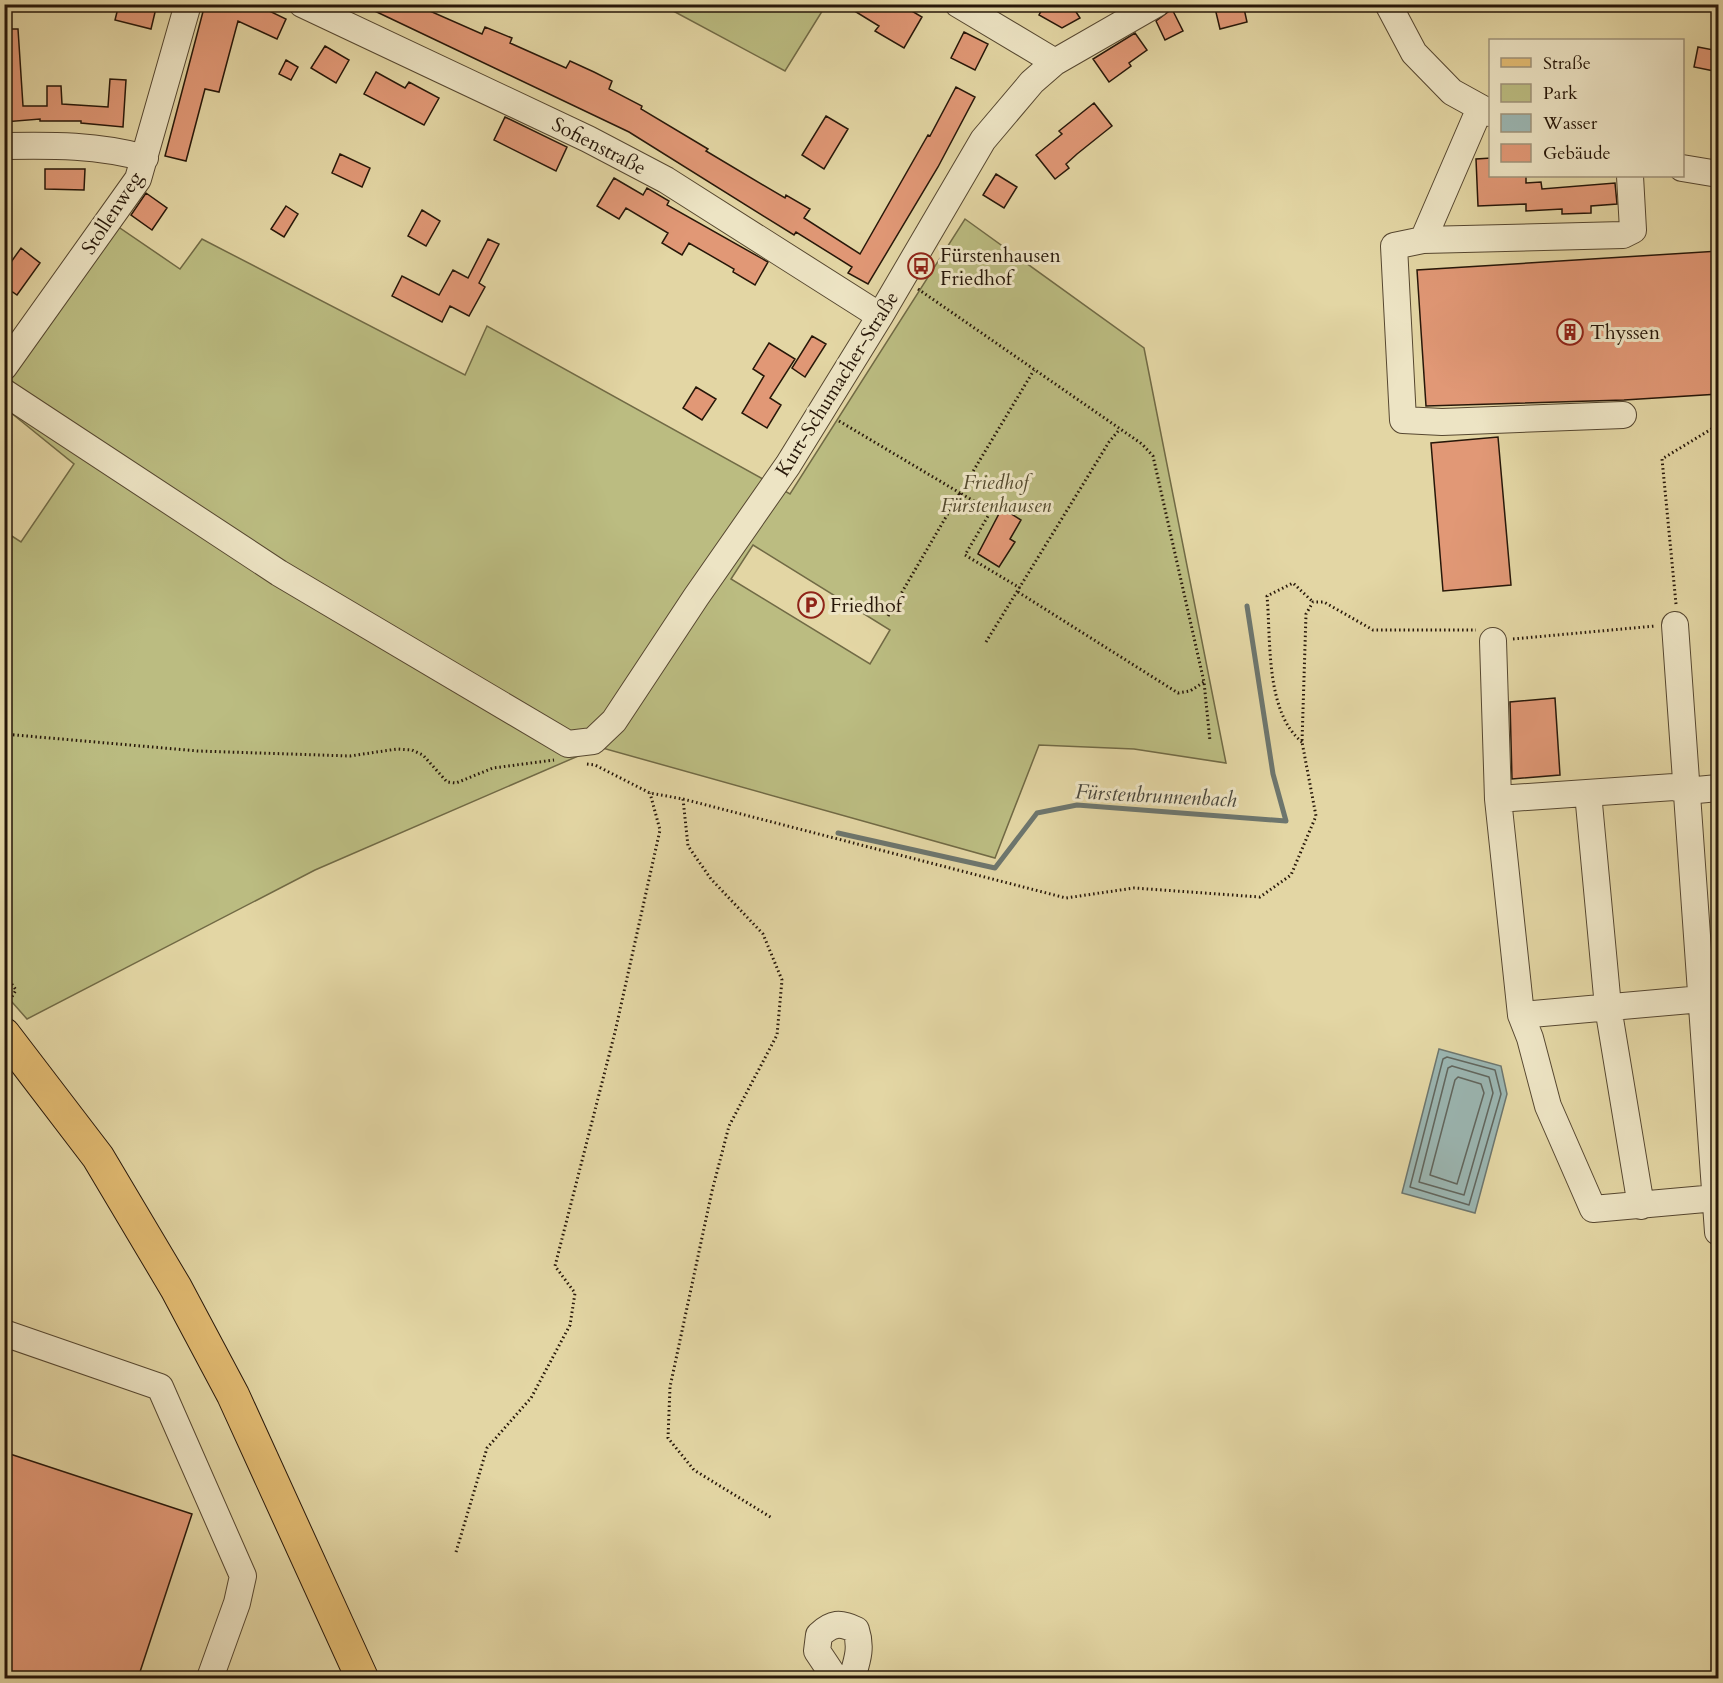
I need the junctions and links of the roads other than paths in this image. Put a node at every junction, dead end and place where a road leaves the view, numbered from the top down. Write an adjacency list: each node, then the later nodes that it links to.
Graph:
1 (188, 4): 9 (street, Stollenweg)
2 (302, 4): 12 (street, Sofienstraße)
3 (958, 4): 6 (street)
4 (1156, 4): 6 (street, Kurt-Schumacher-Straße)
5 (1388, 4): 7 (street)
6 (1055, 62): 12 (street, Kurt-Schumacher-Straße)
7 (1485, 111): 11 (street)
8 (4, 146): 9 (street)
9 (145, 158): 13 (street, Stollenweg)
10 (1630, 177): 11 (street)
11 (1423, 240): 15 (street)
12 (880, 316): 14 (street, Kurt-Schumacher-Straße)
13 (4, 367)
14 (4, 393)
15 (1623, 415)
16 (1675, 624): 19 (street)
17 (1485, 635): 21 (street)
18 (1719, 788): 19 (street)
19 (1686, 791): 20 (street); 22 (street)
20 (1588, 793): 21 (street); 23 (street)
21 (1498, 799): 24 (street)
22 (1701, 999): 23 (street); 26 (street)
23 (1608, 1007): 24 (street); 27 (street)
24 (1521, 1015): 27 (street)
25 (4, 1034): 31 (main road)
26 (1716, 1198): 27 (street); 28 (street)
27 (1641, 1206)
28 (1719, 1232)
29 (4, 1333): 30 (street)
30 (210, 1678)
31 (362, 1678)
32 (835, 1678): 33 (street)
33 (852, 1678)

